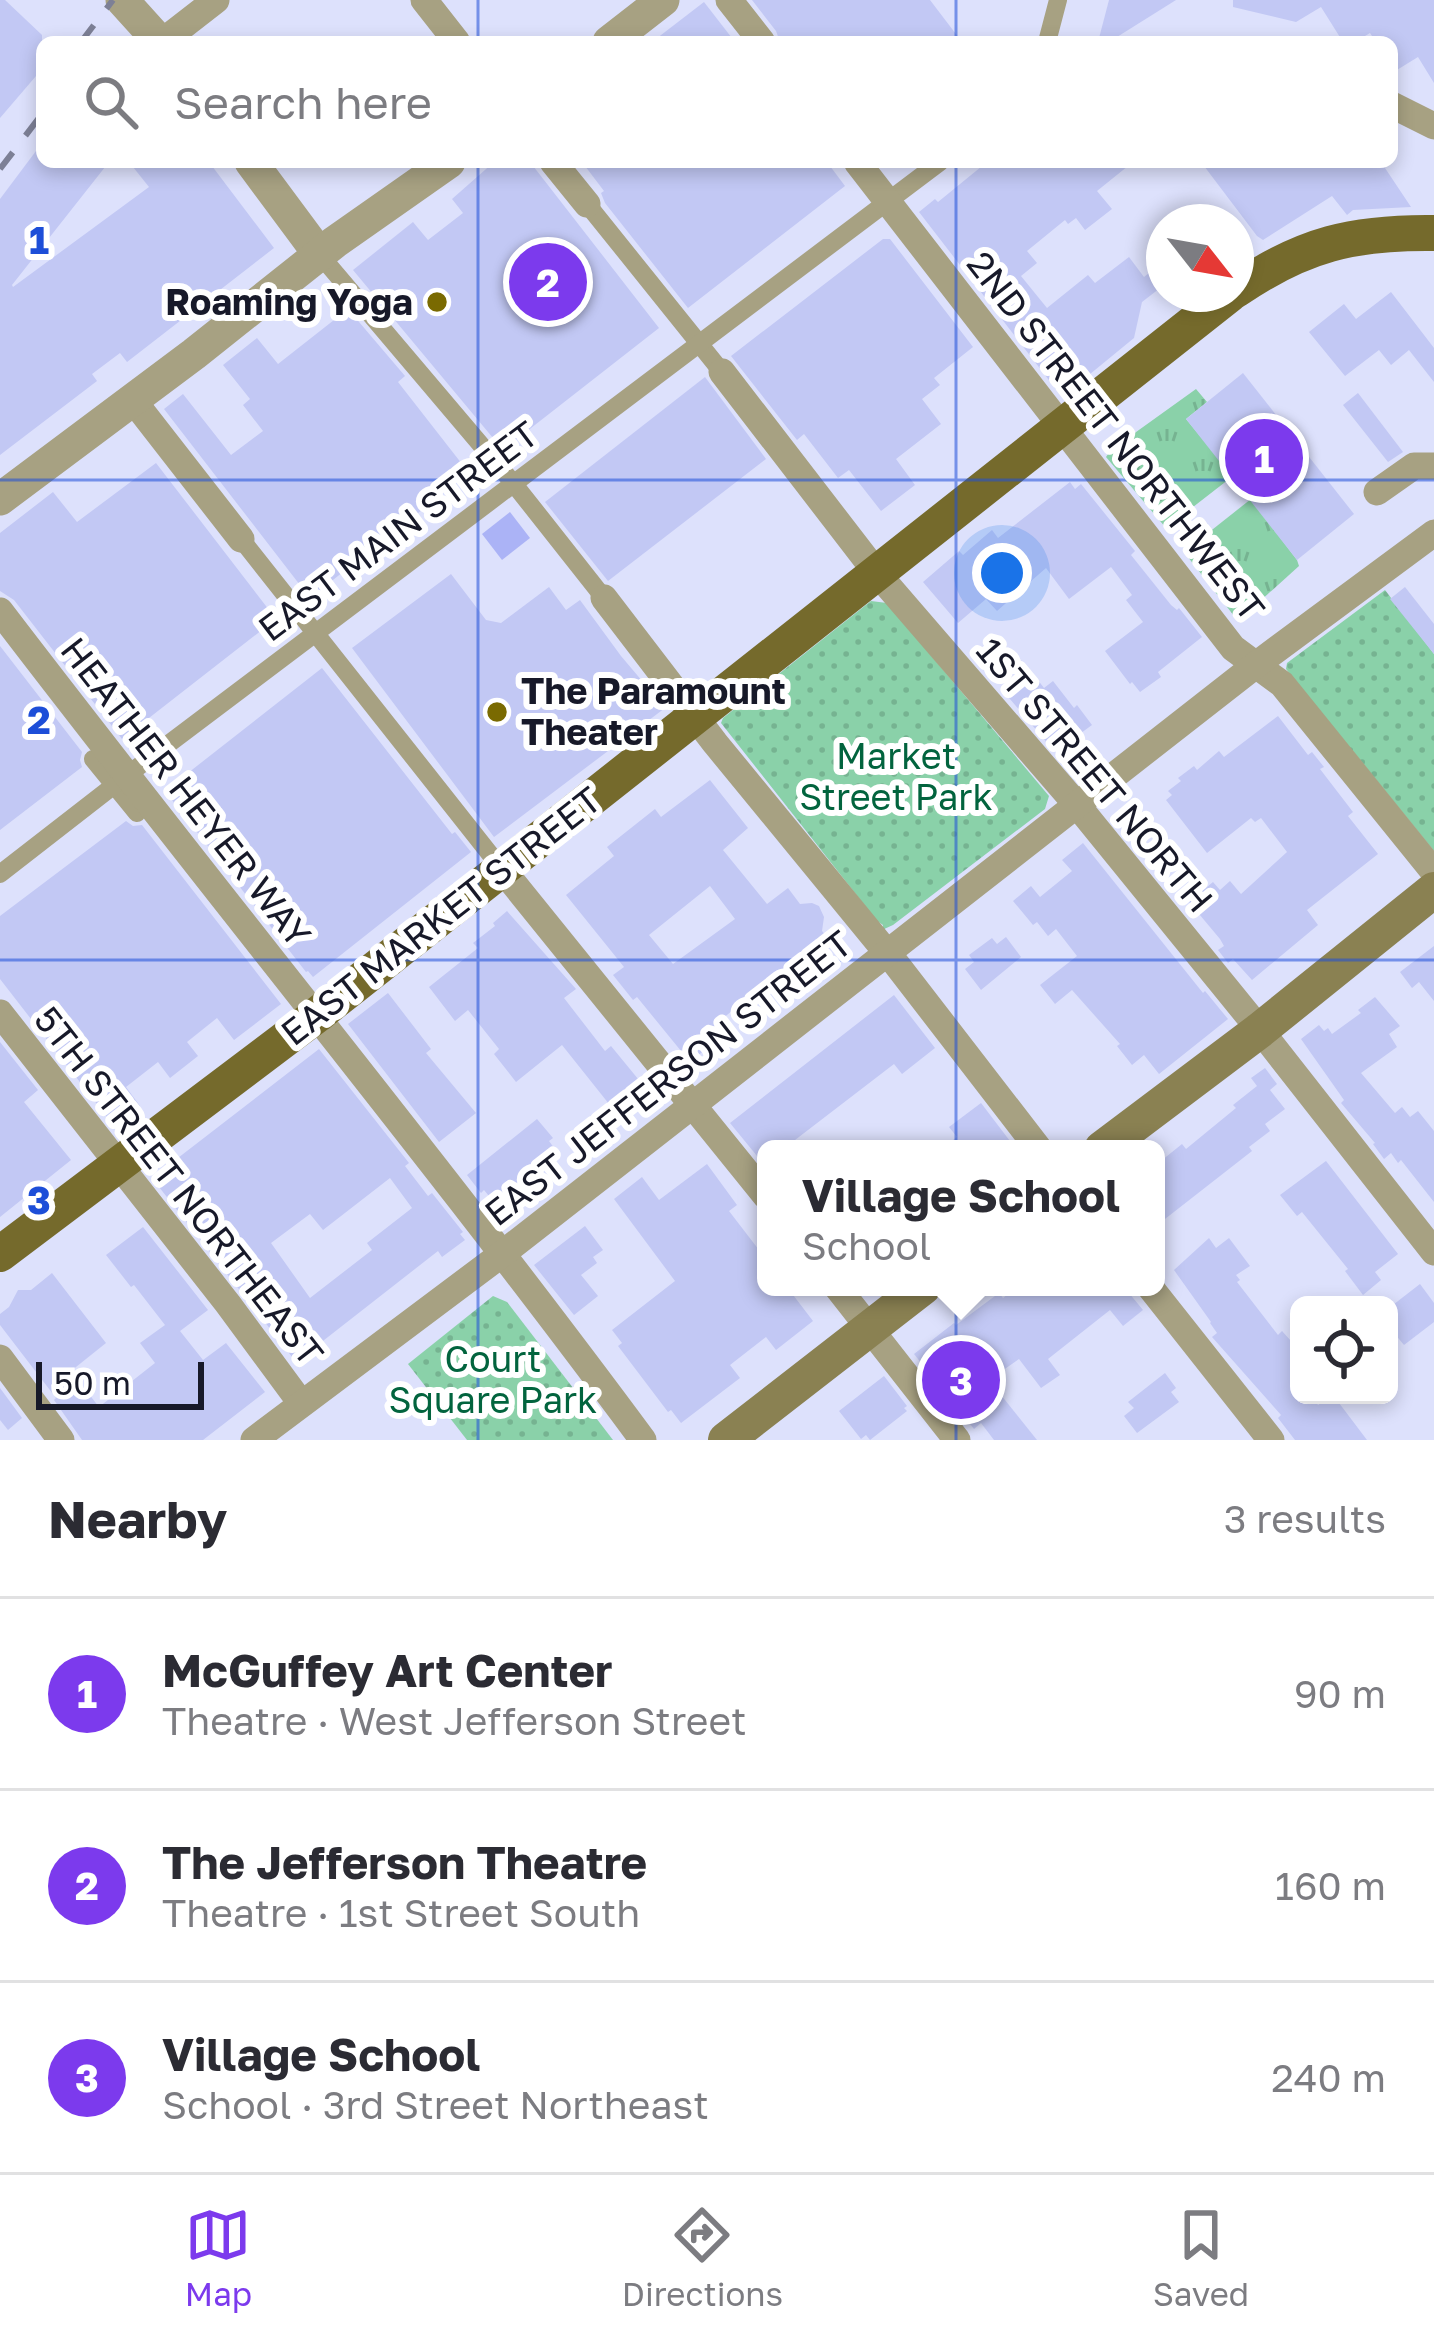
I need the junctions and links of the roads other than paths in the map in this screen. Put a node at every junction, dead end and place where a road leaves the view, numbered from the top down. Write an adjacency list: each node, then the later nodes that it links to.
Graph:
1 (122, 0): 7 (street)
2 (216, 0): 8 (street)
3 (424, 0): 9 (street)
4 (663, 0): 10 (street)
5 (729, 0): 11 (street)
6 (1058, 0): 12 (street)
7 (155, 36)
8 (169, 36)
9 (452, 36)
10 (617, 36)
11 (757, 36)
12 (1049, 36)
13 (1398, 108): 14 (street)
14 (1434, 126)
15 (255, 168): 25 (street)
16 (441, 168): 25 (street)
17 (558, 168): 21 (street)
18 (862, 168): 20 (street, 2ND STREET NORTHWEST)
19 (932, 168): 20 (street, EAST MAIN STREET)
20 (889, 202): 28 (street, EAST MAIN STREET); 31 (street, 2ND STREET NORTHWEST)
21 (587, 204): 28 (street, 1ST STREET NORTH)
22 (1434, 232): 23 (main road, EAST MARKET STREET)
23 (1386, 234): 24 (main road); 26 (main road, EAST MARKET STREET)
24 (1434, 248)
25 (320, 255): 30 (street); 33 (street)
26 (1254, 280)
27 (1207, 312): 31 (main road, EAST MARKET STREET)
28 (700, 344): 29 (street, 1ST STREET NORTH); 33 (street, EAST MAIN STREET)
29 (722, 372): 38 (street, 1ST STREET NORTH)
30 (131, 399): 35 (street); 37 (street)
31 (1060, 426): 38 (main road, EAST MARKET STREET); 42 (street, 2ND STREET NORTHWEST)
32 (1434, 466): 34 (street)
33 (514, 484): 39 (street); 41 (street, EAST MAIN STREET)
34 (1377, 492)
35 (0, 499)
36 (1434, 533): 42 (street, EAST JEFFERSON STREET)
37 (242, 539): 41 (street)
38 (876, 572): 43 (main road, EAST MARKET STREET); 48 (street, 1ST STREET NORTH)
39 (604, 598): 43 (street)
40 (0, 611): 46 (street, HEATHER HEYER WAY)
41 (317, 634): 46 (street, EAST MAIN STREET); 50 (street)
42 (1257, 664): 48 (street, EAST JEFFERSON STREET); 51 (street, 2ND STREET NORTHWEST)
43 (696, 716): 50 (main road, EAST MARKET STREET); 54 (street)
44 (115, 744): 46 (street)
45 (93, 759): 46 (street)
46 (125, 777): 47 (street); 49 (street); 52 (street, EAST MAIN STREET); 56 (street, HEATHER HEYER WAY)
47 (157, 798)
48 (1077, 805): 54 (street, EAST JEFFERSON STREET); 57 (street, 1ST STREET NORTH)
49 (137, 813)
50 (501, 868): 56 (main road, EAST MARKET STREET); 58 (street)
51 (1434, 872)
52 (0, 874)
53 (1434, 890): 57 (main road)
54 (887, 953): 58 (street, EAST JEFFERSON STREET); 59 (street)
55 (0, 1013): 61 (street, 5TH STREET NORTHEAST)
56 (317, 1015): 61 (main road, EAST MARKET STREET); 65 (street, HEATHER HEYER WAY)
57 (1260, 1030): 60 (main road); 63 (street, 1ST STREET NORTH)
58 (694, 1104): 62 (street); 65 (street, EAST JEFFERSON STREET)
59 (1032, 1140)
60 (1114, 1140)
61 (118, 1162): 64 (main road, EAST MARKET STREET); 71 (street, 5TH STREET NORTHEAST)
62 (757, 1184)
63 (1434, 1252)
64 (0, 1254)
65 (502, 1254): 71 (street, EAST JEFFERSON STREET); 74 (street, HEATHER HEYER WAY)
66 (844, 1296): 69 (street)
67 (911, 1296): 69 (main road)
68 (1157, 1296): 77 (street)
69 (869, 1328): 75 (main road); 76 (street)
70 (0, 1358): 72 (street)
71 (301, 1403): 73 (street, EAST JEFFERSON STREET)
72 (61, 1440)
73 (254, 1440)
74 (643, 1440)
75 (726, 1440)
76 (957, 1440)
77 (1271, 1440)

